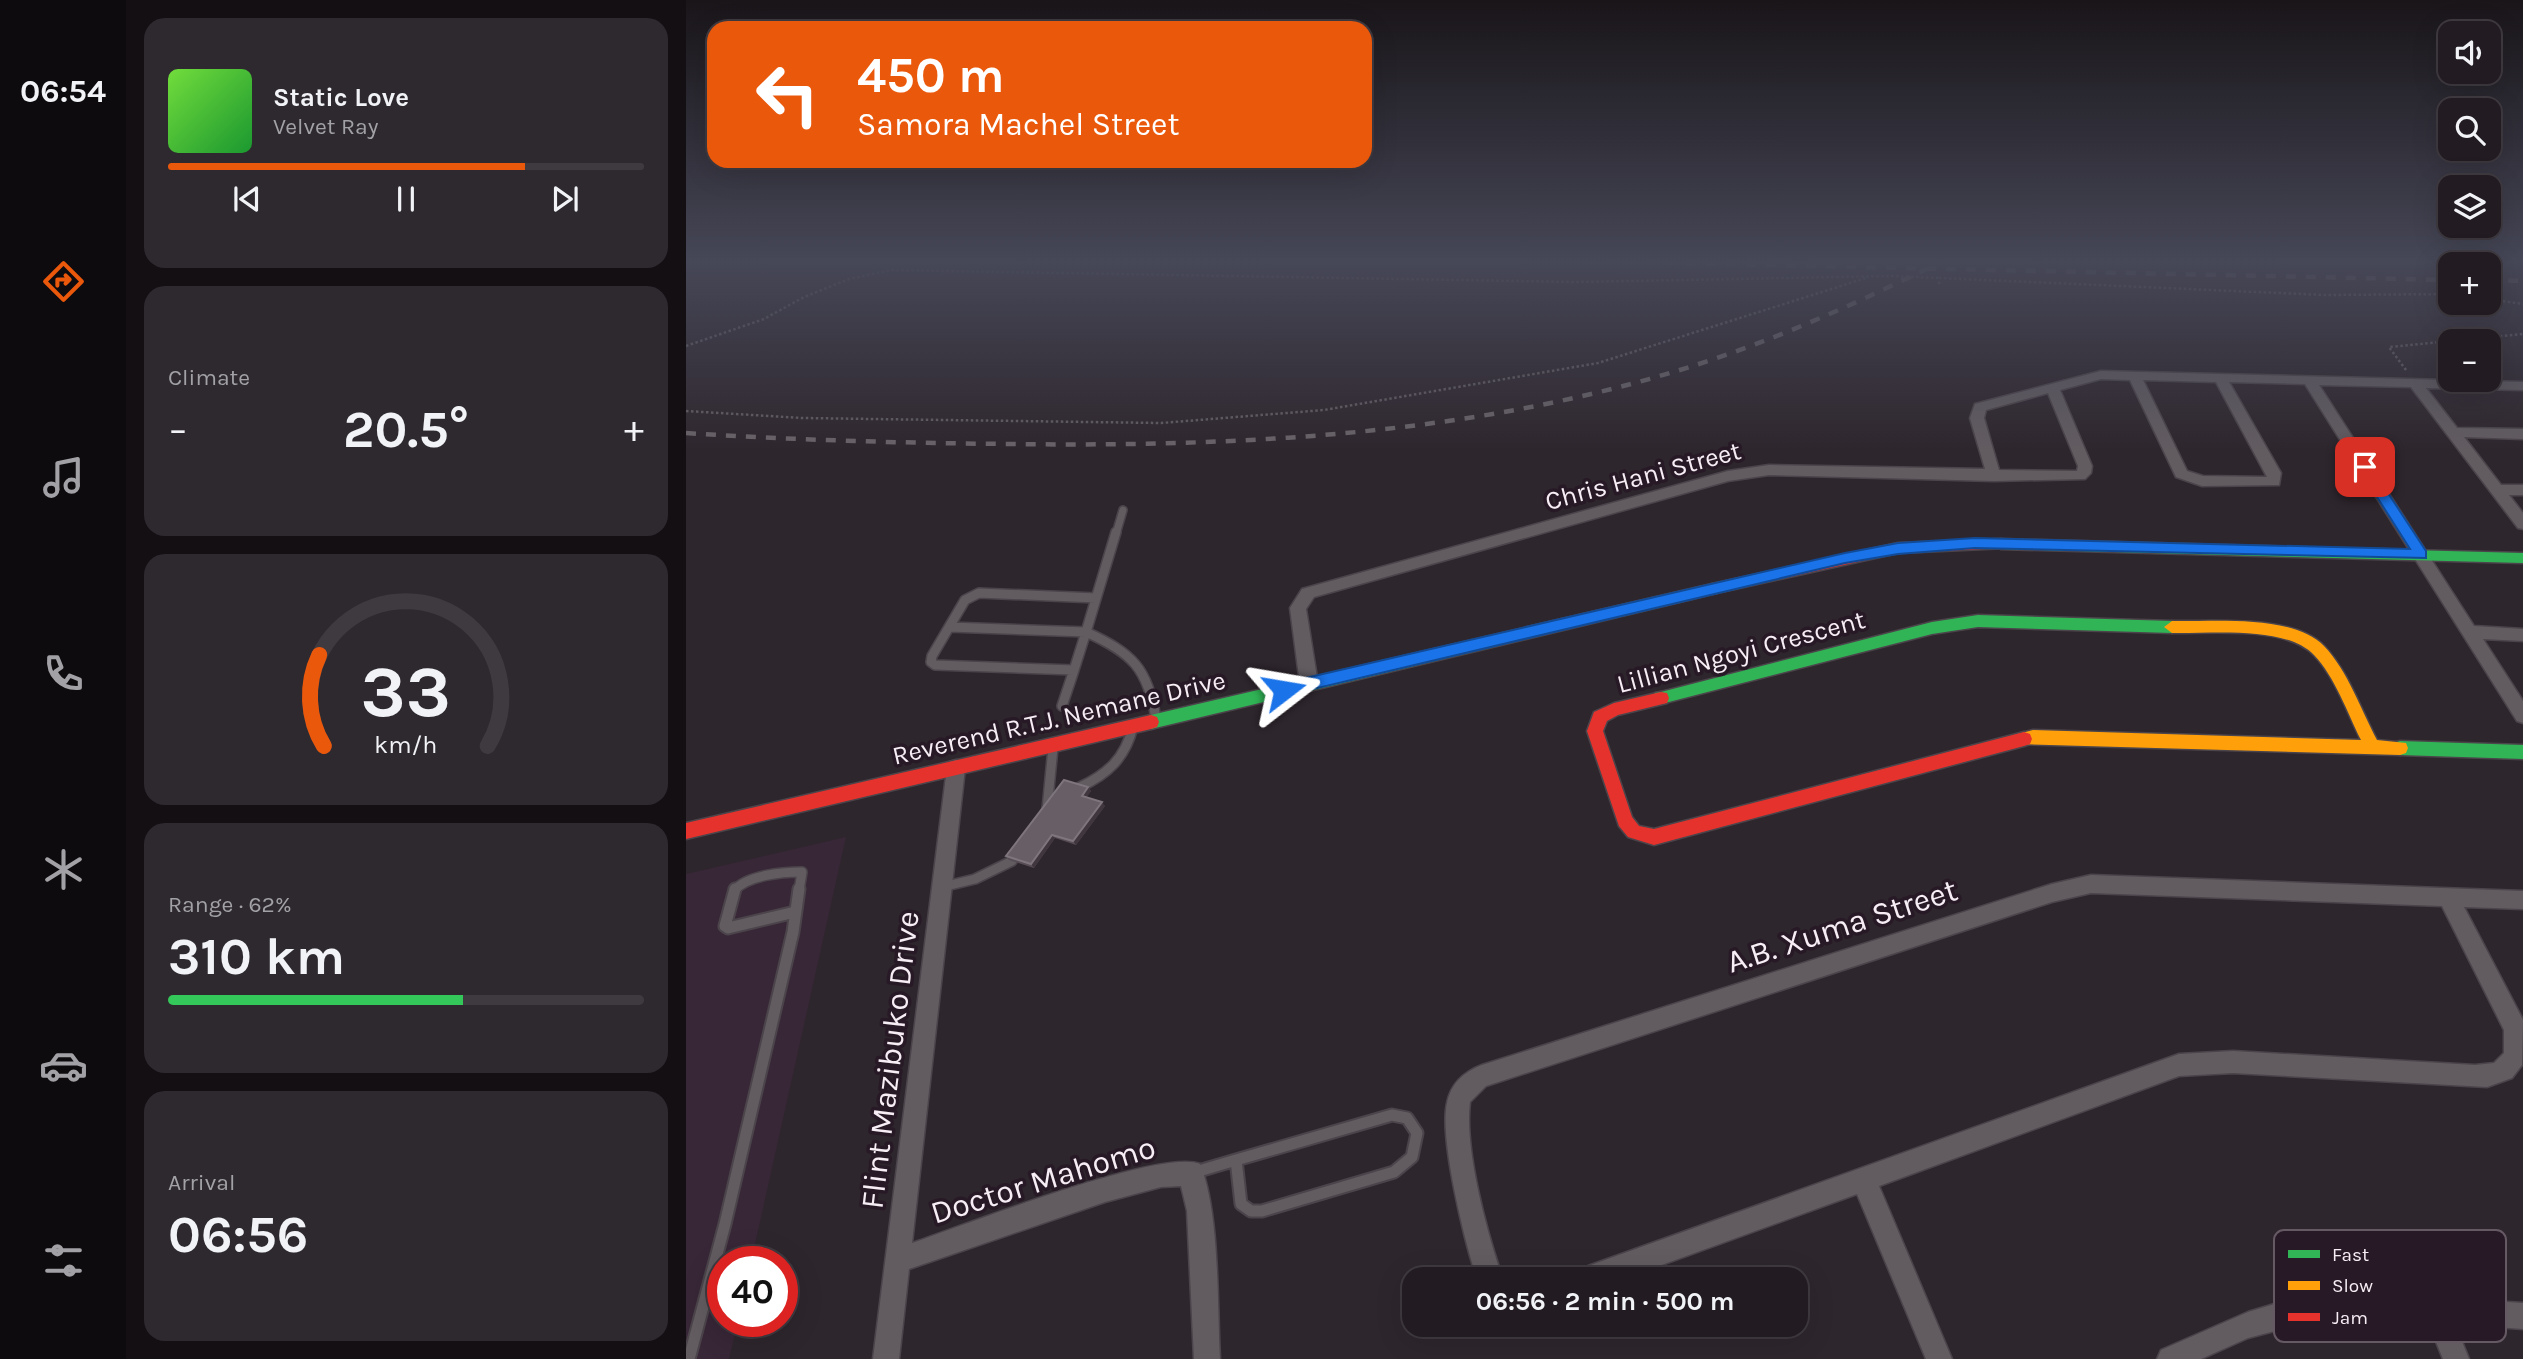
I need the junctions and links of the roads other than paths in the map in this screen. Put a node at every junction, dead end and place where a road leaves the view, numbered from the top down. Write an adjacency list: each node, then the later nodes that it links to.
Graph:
1 (2134, 375): 2 (street); 2 (street); 6 (street)
2 (2220, 378): 3 (street)
3 (2309, 380): 4 (street); 14 (street)
4 (2415, 383): 5 (street); 7 (street)
5 (2523, 386)
6 (2052, 387): 9 (street); 9 (street, Chris Hani Street)
7 (2453, 432): 8 (street); 10 (street)
8 (2523, 434)
9 (1994, 477): 22 (street, Chris Hani Street)
10 (2496, 490): 11 (street); 13 (street)
11 (2523, 490)
12 (1123, 510): 16 (lane)
13 (2523, 524)
14 (2420, 555): 15 (street, Reverend R.T.J. Nemane Drive); 19 (street); 22 (street, Reverend R.T.J. Nemane Drive)
15 (2523, 558)
16 (1096, 598): 17 (lane); 18 (lane)
17 (949, 627): 18 (lane); 21 (lane)
18 (1086, 632): 21 (lane); 25 (lane)
19 (2470, 632): 20 (street); 24 (street)
20 (2523, 635)
21 (1074, 670): 23 (lane)
22 (1309, 684): 25 (street, Reverend R.T.J. Nemane Drive)
23 (1062, 706)
24 (2523, 716)
25 (1156, 720): 26 (street, Reverend R.T.J. Nemane Drive)
26 (1134, 726): 27 (street, Reverend R.T.J. Nemane Drive); 31 (lane)
27 (1053, 745): 30 (street, Reverend R.T.J. Nemane Drive); 32 (lane)
28 (2372, 746): 28 (street, Lillian Ngoyi Crescent); 29 (street, Lillian Ngoyi Crescent)
29 (2523, 752)
30 (956, 768): 33 (street, Reverend R.T.J. Nemane Drive); 35 (street, Flint Mazibuko Drive)
31 (1080, 787)
32 (1047, 809)
33 (686, 831)
34 (1012, 861): 35 (lane)
35 (942, 887): 42 (street, Flint Mazibuko Drive)
36 (2446, 897): 37 (street, A.B. Xuma Street); 41 (street); 43 (street, A.B. Xuma Street)
37 (2523, 900)
38 (796, 912): 38 (lane); 47 (lane)
39 (1236, 1160): 39 (lane); 40 (lane)
40 (1191, 1173): 42 (street, Doctor Mahomo); 49 (street, Doctor Mahomo)
41 (1863, 1178): 44 (street); 50 (street)
42 (897, 1261): 48 (street, Flint Mazibuko Drive)
43 (1487, 1267)
44 (1621, 1267)
45 (2274, 1318): 51 (street)
46 (2449, 1342): 52 (street)
47 (689, 1359)
48 (886, 1359)
49 (1207, 1359)
50 (1939, 1359)
51 (2170, 1359)
52 (2456, 1359)

